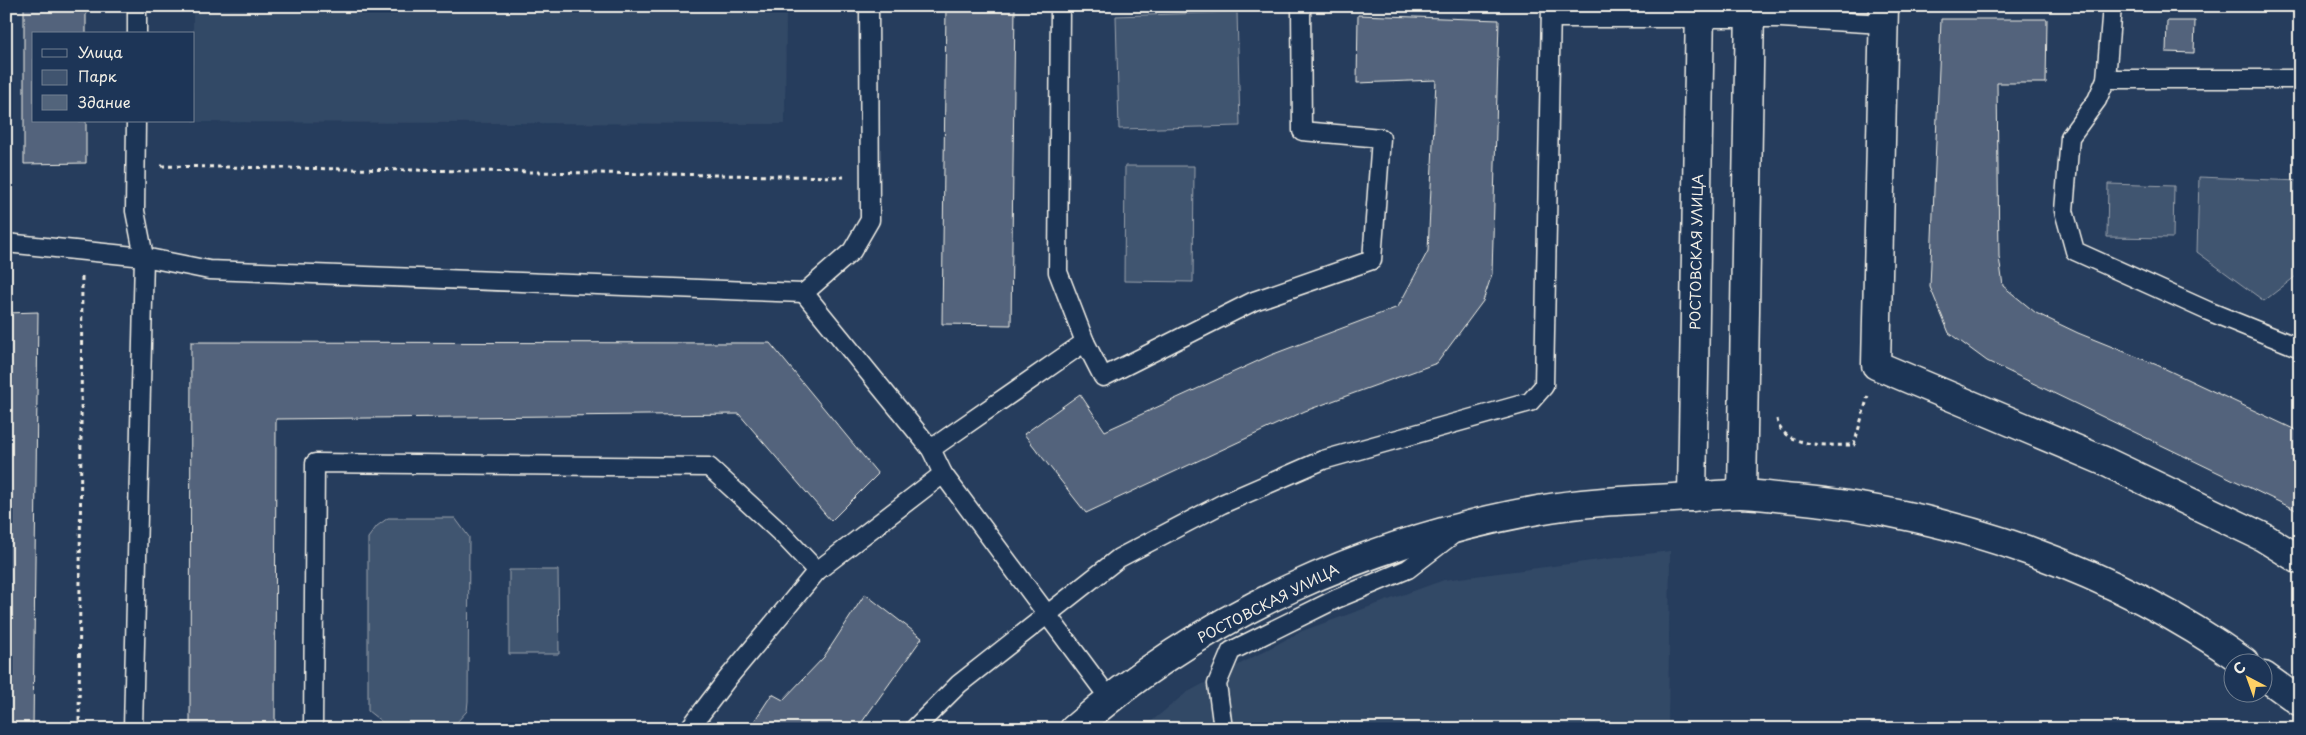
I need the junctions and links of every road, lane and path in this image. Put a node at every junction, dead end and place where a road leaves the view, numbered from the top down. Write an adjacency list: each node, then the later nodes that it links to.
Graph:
1 (137, 6): 10 (lane)
2 (869, 6): 19 (lane)
3 (1060, 6): 20 (lane)
4 (1301, 6): 20 (lane)
5 (2112, 6): 11 (lane)
6 (1551, 12): 7 (lane); 31 (lane)
7 (1700, 12): 8 (lane); 27 (street, РОСТОВСКАЯ УЛИЦА)
8 (1749, 12): 9 (lane); 26 (street)
9 (1884, 15): 22 (street)
10 (136, 32)
11 (2106, 79): 12 (lane); 21 (lane)
12 (2300, 79)
13 (136, 122): 18 (lane)
14 (160, 166): 15 (path)
15 (824, 177)
16 (6, 243): 17 (lane)
17 (83, 251): 18 (lane); 36 (path)
18 (144, 257): 19 (lane); 37 (lane)
19 (804, 293): 24 (lane)
20 (1085, 342): 24 (lane)
21 (2300, 348)
22 (1876, 365): 23 (path); 29 (street)
23 (1776, 415)
24 (931, 449): 25 (lane)
25 (943, 474): 30 (lane); 31 (lane)
26 (1742, 494): 27 (street, РОСТОВСКАЯ УЛИЦА); 32 (street, РОСТОВСКАЯ УЛИЦА)
27 (1692, 497): 28 (street, РОСТОВСКАЯ УЛИЦА)
28 (1466, 525): 34 (street, РОСТОВСКАЯ УЛИЦА); 42 (lane)
29 (2300, 560)
30 (818, 571): 38 (lane); 39 (lane)
31 (1046, 614): 34 (lane); 40 (lane)
32 (2230, 652)
33 (2274, 683): 35 (street)
34 (1109, 698): 41 (street, РОСТОВСКАЯ УЛИЦА)
35 (2300, 702)
36 (79, 729)
37 (133, 729)
38 (313, 729)
39 (689, 729)
40 (914, 729)
41 (1074, 729)
42 (1223, 729)

